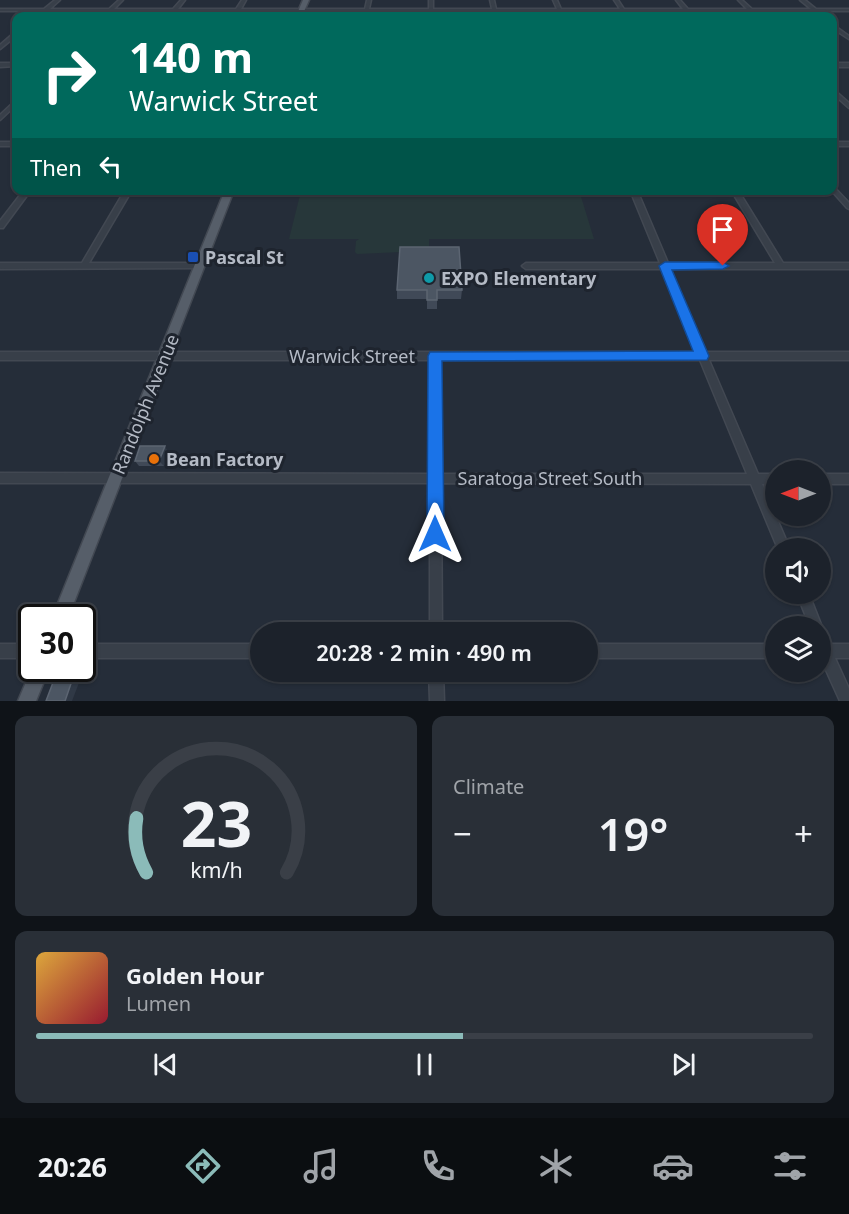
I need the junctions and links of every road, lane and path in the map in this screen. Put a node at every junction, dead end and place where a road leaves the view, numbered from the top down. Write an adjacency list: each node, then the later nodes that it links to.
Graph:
1 (58, 0): 14 (street)
2 (121, 0): 15 (street)
3 (183, 0): 16 (street)
4 (244, 0): 17 (street)
5 (369, 0): 18 (street)
6 (430, 0): 19 (street)
7 (492, 0): 20 (street)
8 (555, 0): 21 (street)
9 (616, 0): 22 (street)
10 (678, 0): 23 (street)
11 (740, 0): 24 (street)
12 (802, 0): 25 (street)
13 (0, 10): 14 (street)
14 (46, 10): 15 (street); 27 (street)
15 (111, 10): 16 (street); 28 (street)
16 (175, 10): 17 (street)
17 (238, 10): 29 (street)
18 (367, 10): 19 (street); 30 (street)
19 (431, 10): 20 (street)
20 (494, 10): 21 (street)
21 (559, 10): 22 (street)
22 (622, 10): 23 (street)
23 (687, 10): 24 (street)
24 (751, 10): 25 (street)
25 (814, 10): 26 (street); 31 (street)
26 (849, 10)
27 (43, 12)
28 (109, 12)
29 (279, 12)
30 (322, 12)
31 (817, 12)
32 (837, 28): 34 (street)
33 (12, 38): 35 (street)
34 (849, 38)
35 (0, 48)
36 (837, 95): 38 (street)
37 (12, 106): 39 (street)
38 (849, 106)
39 (0, 118)
40 (837, 193): 46 (street)
41 (24, 195): 47 (street)
42 (126, 195): 49 (street)
43 (228, 195): 50 (main road, Randolph Avenue)
44 (635, 195): 52 (street)
45 (737, 195): 53 (street)
46 (849, 207)
47 (0, 226)
48 (0, 266): 49 (street)
49 (84, 266): 50 (street)
50 (200, 266): 56 (main road, Randolph Avenue)
51 (526, 266): 52 (street)
52 (665, 266): 53 (street); 58 (street)
53 (781, 266): 54 (street)
54 (849, 266)
55 (0, 356): 56 (street, Warwick Street)
56 (164, 356): 57 (street, Warwick Street); 61 (main road, Randolph Avenue)
57 (435, 356): 58 (street, Warwick Street); 62 (street)
58 (702, 356): 59 (street, Warwick Street); 63 (street)
59 (849, 356)
60 (0, 478): 61 (street, Saratoga Street South)
61 (116, 478): 62 (street, Saratoga Street South); 68 (main road, Randolph Avenue)
62 (435, 478): 63 (street, Saratoga Street South); 69 (street)
63 (754, 479): 64 (street, Saratoga Street South); 67 (street)
64 (765, 479)
65 (831, 479): 66 (street)
66 (849, 479)
67 (779, 538)
68 (66, 604)
69 (436, 622)
70 (0, 651): 71 (street)
71 (18, 651)
72 (96, 651): 73 (street)
73 (250, 651)
74 (598, 651): 75 (street)
75 (765, 651)
76 (831, 651): 77 (street)
77 (849, 651)
78 (831, 666): 83 (street)
79 (35, 682): 81 (main road)
80 (436, 682): 82 (street)
81 (27, 701)
82 (437, 701)
83 (847, 701)

